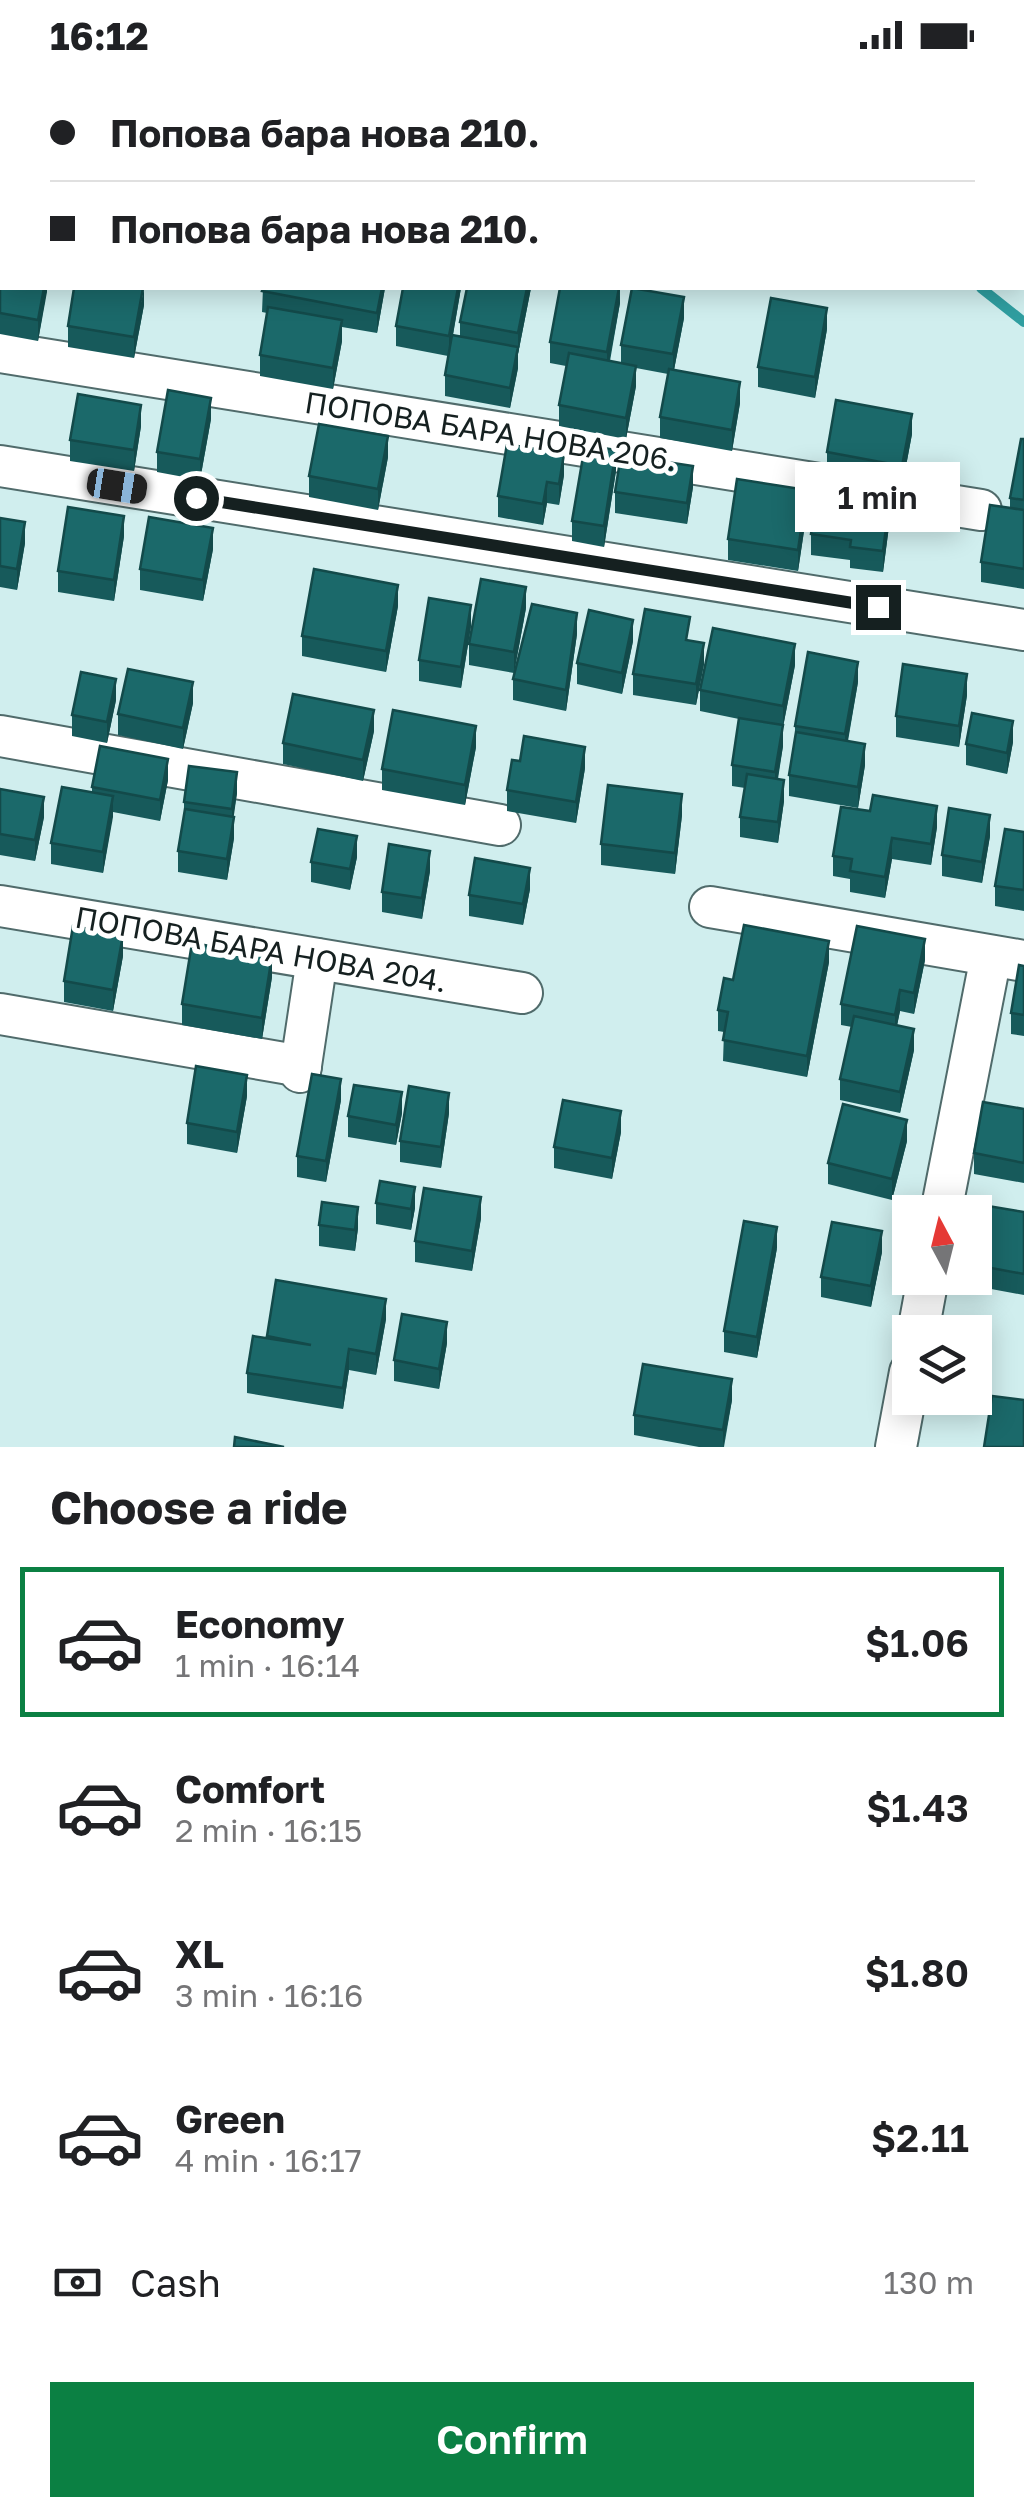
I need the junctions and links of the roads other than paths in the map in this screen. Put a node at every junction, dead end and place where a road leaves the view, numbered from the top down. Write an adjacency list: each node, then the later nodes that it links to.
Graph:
1 (0, 352): 3 (street, ПОПОВА БАРА НОВА 206.)
2 (0, 466): 4 (street)
3 (981, 510)
4 (1024, 630)
5 (0, 736): 6 (street)
6 (500, 825)
7 (0, 906): 10 (street, ПОПОВА БАРА НОВА 204.)
8 (710, 907): 9 (street)
9 (1008, 958): 13 (street)
10 (318, 959): 11 (street, ПОПОВА БАРА НОВА 204.); 12 (street)
11 (522, 993)
12 (0, 1014)
13 (945, 1195)
14 (902, 1415): 15 (street)
15 (896, 1447)

